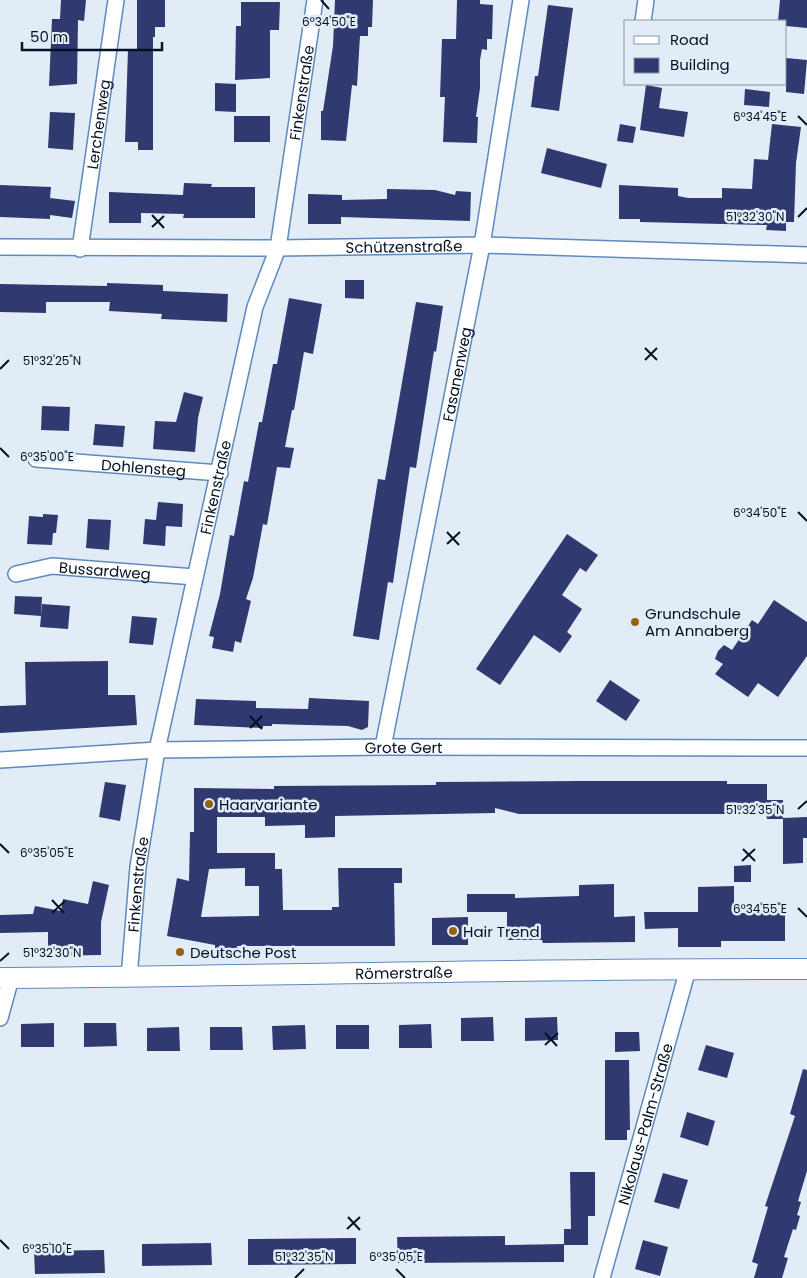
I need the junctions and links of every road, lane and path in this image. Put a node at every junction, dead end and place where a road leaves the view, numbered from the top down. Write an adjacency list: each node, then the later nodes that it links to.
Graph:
1 (116, 0): 9 (street, Lerchenweg)
2 (315, 0): 8 (street, Finkenstraße)
3 (522, 0): 6 (street, Fasanenweg)
4 (646, 0): 5 (street)
5 (643, 20)
6 (482, 245): 8 (street, Schützenstraße); 10 (street, Schützenstraße); 15 (street, Fasanenweg)
7 (0, 247): 9 (street, Schützenstraße)
8 (278, 248): 9 (street, Schützenstraße); 12 (street, Finkenstraße)
9 (80, 249)
10 (807, 255)
11 (36, 459): 12 (street, Dohlensteg)
12 (220, 473): 14 (street, Finkenstraße)
13 (16, 574): 14 (street, Bussardweg)
14 (195, 578): 17 (street, Finkenstraße)
15 (383, 748): 16 (street, Grote Gert); 17 (street, Grote Gert)
16 (807, 748)
17 (158, 750): 18 (street, Grote Gert); 22 (street, Finkenstraße)
18 (0, 760)
19 (688, 969): 20 (street, Römerstraße); 22 (street, Römerstraße); 24 (street, Nikolaus-Palm-Straße)
20 (807, 970)
21 (6, 978): 22 (street, Römerstraße); 23 (street)
22 (129, 978)
23 (0, 1018)
24 (602, 1278)

